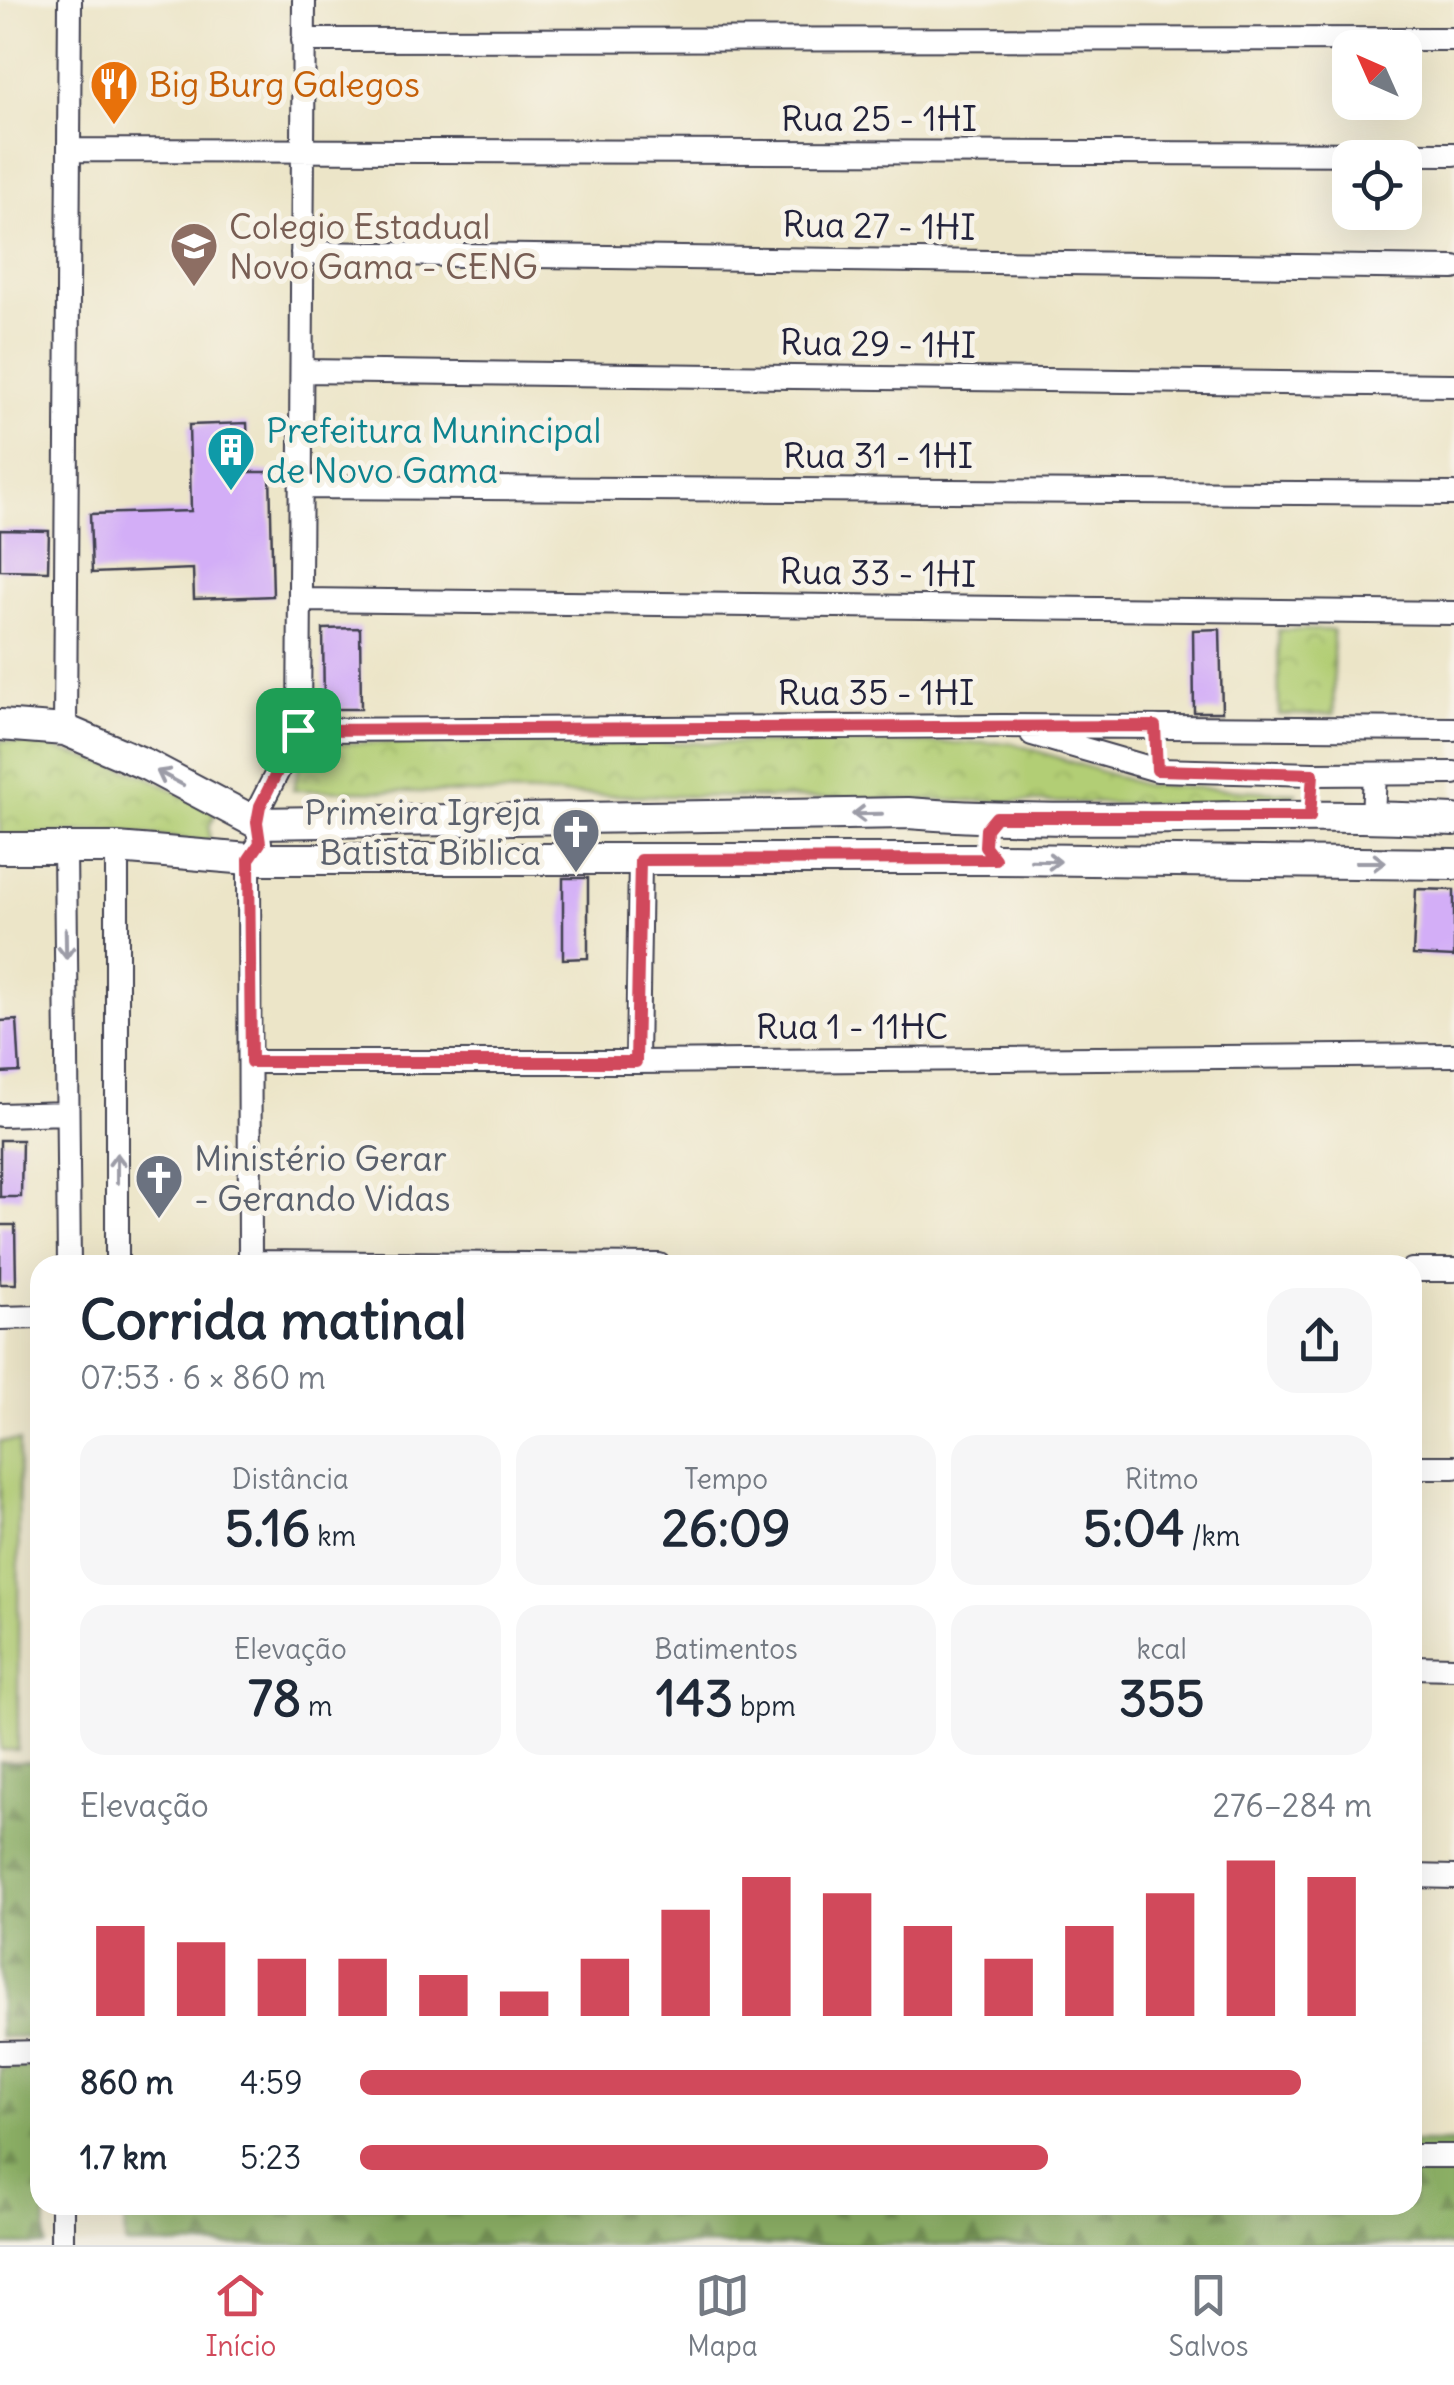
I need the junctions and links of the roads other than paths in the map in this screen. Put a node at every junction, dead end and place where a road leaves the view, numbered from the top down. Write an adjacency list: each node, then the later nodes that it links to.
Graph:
1 (70, 0): 5 (street)
2 (304, 0): 4 (street)
3 (1454, 39): 4 (street)
4 (304, 40): 6 (street)
5 (70, 150): 6 (street, Rua 25 - 1HI); 20 (street)
6 (304, 151): 7 (street, Rua 25 - 1HI); 8 (street)
7 (1454, 154)
8 (302, 253): 9 (street, Rua 27 - 1HI); 10 (street)
9 (1454, 268)
10 (302, 372): 11 (street, Rua 29 - 1HI); 12 (street)
11 (1454, 385)
12 (302, 486): 13 (street, Rua 31 - 1HI); 14 (street)
13 (1454, 494)
14 (300, 600): 15 (street, Rua 33 - 1HI); 21 (street)
15 (1454, 613)
16 (0, 725): 20 (street)
17 (1004, 726): 18 (street, Rua 35 - 1HI); 21 (street, Rua 35 - 1HI); 22 (street)
18 (1155, 726): 19 (street, Rua 35 - 1HI); 22 (street)
19 (1454, 729)
20 (65, 730): 31 (street, one-way to 20)
21 (298, 730): 31 (street)
22 (1157, 770): 24 (street)
23 (1454, 773): 25 (street)
24 (1313, 774): 25 (street); 29 (street)
25 (1375, 774): 27 (street)
26 (920, 814): 28 (street); 31 (street, one-way to 31); 38 (street)
27 (1372, 816): 29 (street); 30 (street)
28 (996, 817): 29 (street); 36 (street)
29 (1310, 817)
30 (1454, 820)
31 (257, 822): 35 (street)
32 (65, 846): 33 (street); 34 (street); 43 (street, one-way to 43)
33 (0, 848)
34 (118, 848): 35 (street); 46 (street, one-way to 34)
35 (249, 859): 37 (street); 41 (street)
36 (995, 859): 38 (street); 39 (street, one-way to 39)
37 (640, 860): 38 (street); 42 (street)
38 (916, 860)
39 (1454, 864)
40 (1454, 1055): 42 (street, Rua 1 - 11HC)
41 (251, 1062): 42 (street, Rua 1 - 11HC); 47 (street)
42 (636, 1062)
43 (67, 1113): 44 (street); 45 (street)
44 (0, 1116)
45 (69, 1255)
46 (117, 1255)
47 (250, 1255)
48 (1422, 1270): 49 (street)
49 (1454, 1270)
50 (30, 1317): 51 (street)
51 (0, 1318)
52 (1422, 1467): 53 (street)
53 (1454, 1467)
54 (1422, 1667): 55 (street)
55 (1454, 1668)
56 (1422, 1876): 57 (street)
57 (1454, 1877)
58 (30, 2052): 59 (street)
59 (0, 2053)
60 (1422, 2156): 61 (street)
61 (1454, 2156)
62 (62, 2215): 63 (street)
63 (62, 2245)

